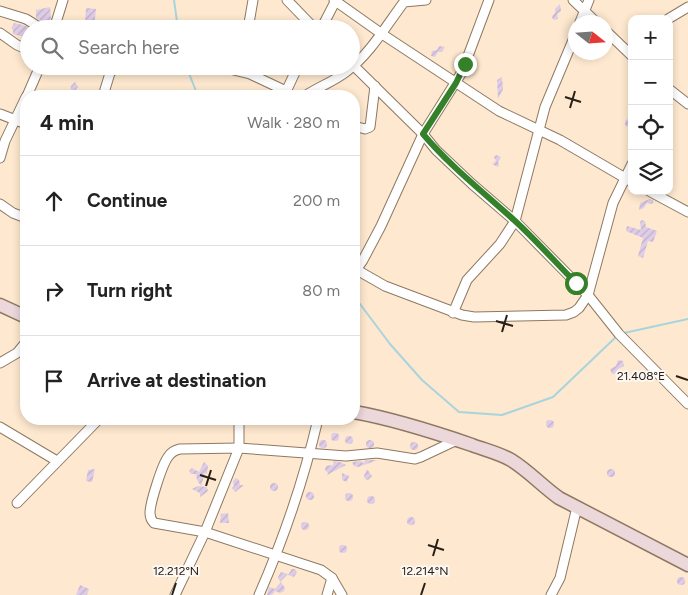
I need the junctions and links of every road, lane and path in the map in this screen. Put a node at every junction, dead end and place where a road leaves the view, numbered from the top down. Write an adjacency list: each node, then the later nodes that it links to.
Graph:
1 (64, 0): 17 (street)
2 (253, 0): 18 (street)
3 (286, 0): 19 (street)
4 (335, 0): 20 (street); 22 (street)
5 (426, 0): 9 (street)
6 (489, 0): 34 (street)
7 (573, 0): 12 (street)
8 (589, 0): 12 (street)
9 (405, 1): 22 (street)
10 (688, 7): 15 (street)
11 (0, 11): 16 (street)
12 (585, 11): 13 (street); 14 (street)
13 (583, 15)
14 (589, 15)
15 (673, 16)
16 (26, 20)
17 (57, 20)
18 (250, 20)
19 (305, 20)
20 (325, 20)
21 (0, 33): 24 (street)
22 (382, 34): 27 (street); 34 (street)
23 (613, 37): 25 (street)
24 (20, 46)
25 (628, 49)
26 (568, 51): 50 (street)
27 (360, 57)
28 (360, 71): 35 (street)
29 (36, 75): 36 (street)
30 (110, 75): 37 (street)
31 (258, 75): 38 (street)
32 (294, 75): 39 (street)
33 (340, 75): 40 (street)
34 (456, 83): 50 (street); 51 (street)
35 (376, 86): 49 (street); 51 (street)
36 (29, 90)
37 (104, 90)
38 (280, 90)
39 (286, 90)
40 (316, 90)
41 (673, 91): 43 (street)
42 (673, 92): 44 (street)
43 (688, 93)
44 (688, 104)
45 (20, 111): 47 (street)
46 (0, 114): 47 (street)
47 (16, 120): 48 (street); 52 (street)
48 (20, 122)
49 (360, 128)
50 (538, 130): 53 (street); 58 (street)
51 (423, 134): 58 (street); 59 (street)
52 (0, 158)
53 (628, 179): 61 (street)
54 (656, 195): 56 (street)
55 (0, 204): 57 (street)
56 (688, 212)
57 (20, 216)
58 (515, 221): 61 (street); 64 (street)
59 (360, 262)
60 (360, 274): 64 (street)
61 (588, 295): 64 (street); 67 (street)
62 (0, 305): 63 (main road)
63 (20, 311)
64 (454, 313)
65 (20, 349): 66 (street)
66 (0, 363)
67 (688, 404)
68 (360, 413): 73 (main road)
69 (93, 425): 76 (street)
70 (239, 425): 74 (street)
71 (317, 425): 75 (street)
72 (0, 427): 76 (street)
73 (457, 440): 75 (street); 78 (main road)
74 (239, 448): 75 (street); 79 (street); 79 (street)
75 (310, 454): 80 (street)
76 (56, 461): 77 (street)
77 (17, 503)
78 (577, 507): 81 (main road); 88 (street)
79 (205, 532): 80 (street); 84 (street)
80 (277, 554): 83 (street); 85 (street)
81 (682, 562): 82 (street)
82 (688, 570)
83 (332, 578): 86 (street); 87 (street)
84 (175, 595)
85 (259, 595)
86 (327, 595)
87 (342, 595)
88 (551, 595)

